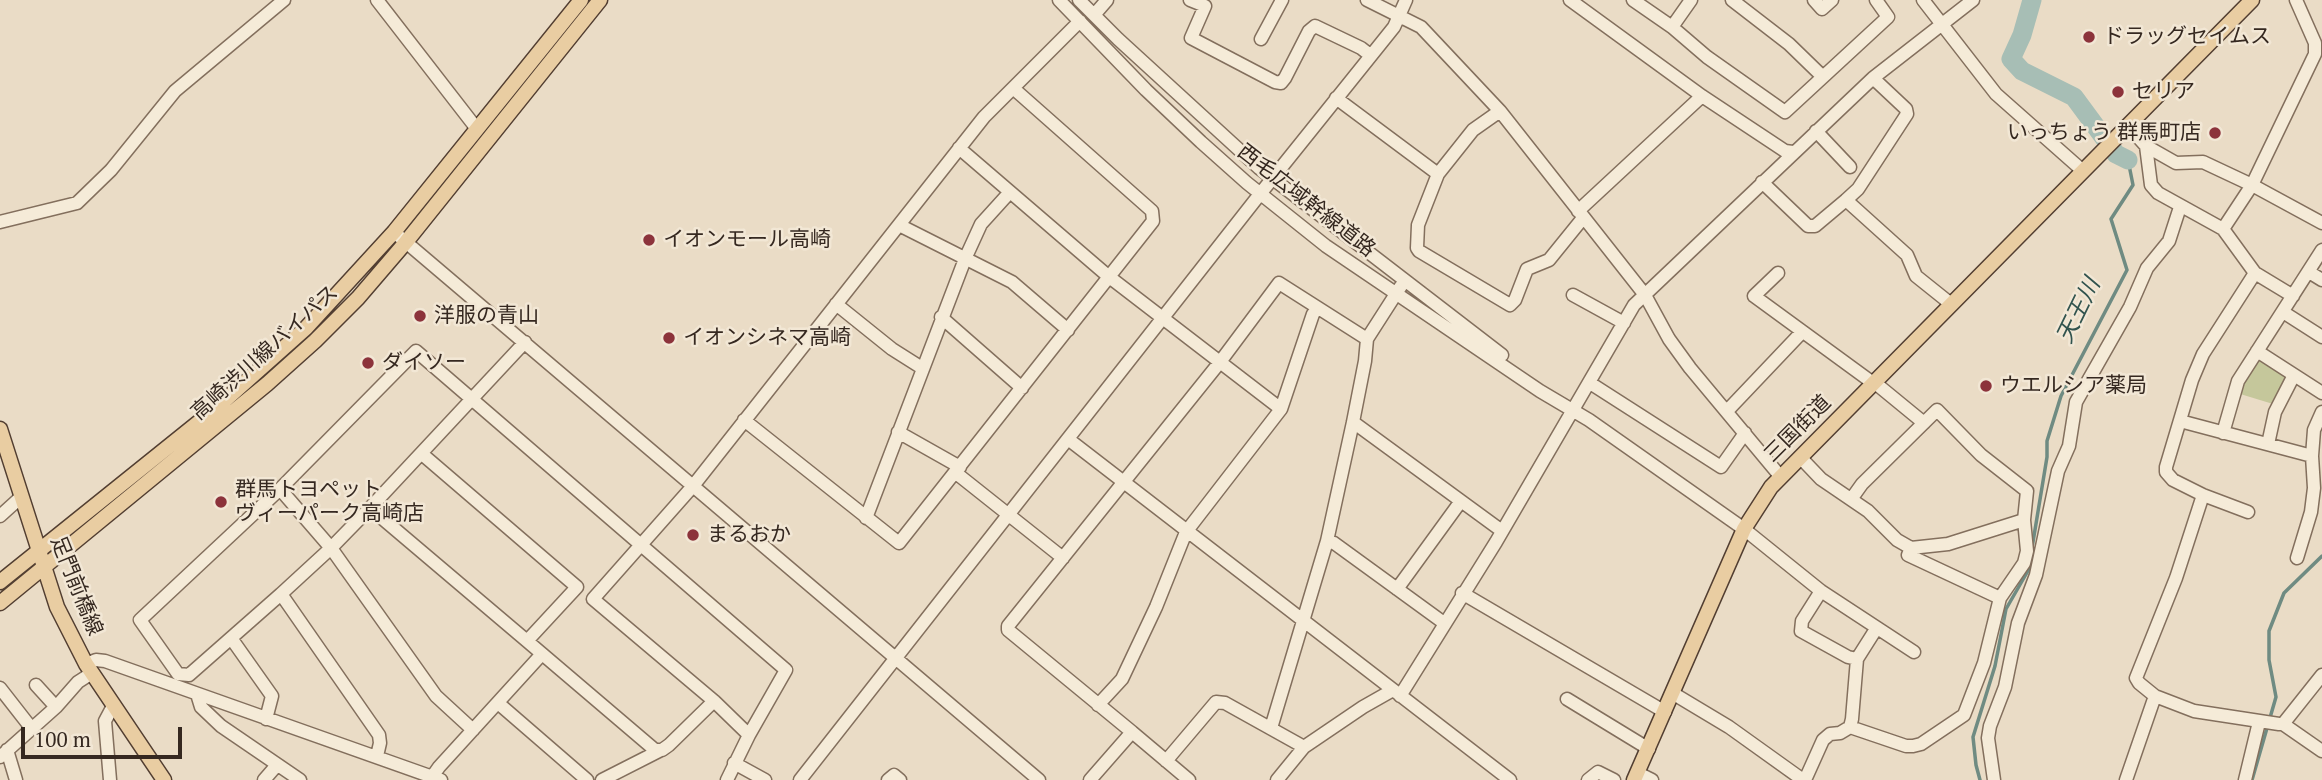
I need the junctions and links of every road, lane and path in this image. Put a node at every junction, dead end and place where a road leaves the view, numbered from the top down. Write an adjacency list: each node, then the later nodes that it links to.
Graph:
1 (285, 0): 54 (street)
2 (377, 0): 38 (street)
3 (581, 0): 38 (main road, 高崎渋川線バイパス)
4 (600, 0): 58 (main road, 高崎渋川線バイパス)
5 (1059, 0): 25 (street, 西毛広域幹線道路)
6 (1079, 0): 23 (street, 西毛広域幹線道路)
7 (1107, 0): 23 (street)
8 (1190, 0): 30 (street)
9 (1282, 0): 28 (street)
10 (1367, 0): 24 (street)
11 (1406, 0): 24 (street)
12 (1570, 0): 34 (street)
13 (1633, 0): 27 (street)
14 (1691, 0): 27 (street)
15 (1732, 0): 31 (street)
16 (1814, 0): 17 (street)
17 (1832, 0)
18 (1876, 0): 31 (street)
19 (1923, 0): 26 (street)
20 (1973, 0): 26 (street)
21 (2252, 0): 37 (main road)
22 (2296, 0): 29 (street)
23 (1094, 15): 46 (street, 西毛広域幹線道路)
24 (1399, 18): 30 (street); 36 (street)
25 (1080, 21): 33 (street); 50 (street, 西毛広域幹線道路)
26 (1941, 24): 32 (street); 44 (street)
27 (1672, 27): 31 (street)
28 (1262, 39)
29 (2318, 43): 48 (street)
30 (1370, 55): 35 (street)
31 (1822, 76)
32 (1873, 78): 39 (street); 51 (street)
33 (1013, 88): 41 (street); 64 (street)
34 (1702, 96): 42 (street); 53 (street)
35 (1336, 98): 45 (street); 46 (street)
36 (1500, 111): 45 (street); 53 (street)
37 (2127, 126): 40 (street); 44 (main road, 三国街道)
38 (477, 129): 58 (main road, 高崎渋川線バイパス)
39 (1816, 131): 42 (street); 43 (street)
40 (2146, 146): 48 (street); 52 (street)
41 (959, 148): 49 (street); 56 (street)
42 (1793, 152): 47 (street)
43 (1850, 167)
44 (2083, 171): 72 (main road, 三国街道)
45 (1438, 174): 53 (street)
46 (1273, 179): 50 (street); 65 (street, 西毛広域幹線道路)
47 (1762, 181): 51 (street); 69 (street)
48 (2252, 185): 55 (street); 57 (street)
49 (1010, 192): 60 (street); 64 (street)
50 (1260, 194): 67 (street, 西毛広域幹線道路); 76 (street)
51 (1846, 200): 72 (street)
52 (2180, 206): 57 (street); 208 (street)
53 (1581, 215): 69 (street)
54 (0, 222)
55 (2322, 223)
56 (899, 225): 60 (street); 71 (street)
57 (2223, 229): 63 (street)
58 (400, 237): 82 (street); 132 (main road, 高崎渋川線バイパス); 135 (main road, 高崎渋川線バイパス)
59 (2322, 250): 61 (street)
60 (965, 259): 75 (street); 78 (street)
61 (2309, 272): 66 (street); 70 (street)
62 (1778, 273): 79 (street)
63 (2255, 273): 70 (street); 98 (street)
64 (1108, 276): 76 (street); 78 (street)
65 (1405, 279): 67 (street); 91 (street, 西毛広域幹線道路)
66 (2322, 281)
67 (1397, 293): 81 (street); 91 (street, 西毛広域幹線道路)
68 (1573, 295): 77 (street)
69 (1645, 295): 77 (street); 95 (street)
70 (2293, 296): 74 (street)
71 (836, 304): 85 (street); 97 (street)
72 (1951, 304): 88 (main road, 三国街道)
73 (1318, 308): 81 (street); 84 (street); 93 (street)
74 (2283, 312): 80 (street); 83 (street)
75 (941, 317): 85 (street); 89 (street)
76 (1164, 319): 84 (street); 105 (street)
77 (1624, 323): 87 (street)
78 (1068, 330): 89 (street)
79 (1802, 332): 88 (street); 95 (street)
80 (2322, 337)
81 (1367, 339): 99 (street)
82 (525, 342): 92 (street); 113 (street)
83 (2257, 352): 86 (street); 104 (street)
84 (1220, 362): 93 (street); 112 (street)
85 (922, 368): 102 (street)
86 (2294, 375): 90 (street); 106 (street)
87 (1590, 383): 94 (street); 103 (street)
88 (1873, 383): 100 (street); 109 (main road, 三国街道)
89 (1022, 388): 110 (street)
90 (2322, 393)
91 (1556, 399): 94 (street, 西毛広域幹線道路)
92 (471, 400): 107 (street); 114 (street); 129 (street)
93 (1281, 409): 127 (street)
94 (1575, 410): 125 (street, 西毛広域幹線道路); 126 (street)
95 (1727, 411): 103 (street)
96 (2322, 412): 108 (street)
97 (744, 420): 113 (street); 123 (street)
98 (2180, 421): 104 (street); 115 (street)
99 (1353, 422): 118 (street); 128 (street)
100 (1923, 423): 117 (street); 124 (street)
101 (0, 429): 116 (main road, 足門前橋線)
102 (898, 432): 110 (street); 123 (street)
103 (1745, 433): 111 (street)
104 (2223, 433): 106 (street)
105 (1068, 439): 112 (street); 121 (street)
106 (2268, 444): 108 (street)
107 (422, 454): 119 (street); 147 (street)
108 (2312, 456): 134 (street)
109 (1800, 457): 111 (main road, 三国街道); 117 (street)
110 (958, 470): 121 (street); 123 (street)
111 (1780, 476): 125 (main road, 三国街道)
112 (1122, 482): 127 (street); 133 (street)
113 (693, 486): 129 (street); 150 (street)
114 (280, 489): 130 (street); 146 (street)
115 (2203, 495): 120 (street); 159 (street)
116 (21, 497): 122 (street); 132 (main road, 足門前橋線)
117 (1852, 498): 131 (street)
118 (1461, 501): 126 (street); 137 (street)
119 (370, 508): 130 (street); 147 (street)
120 (2248, 512)
121 (1009, 515): 133 (street); 150 (street)
122 (0, 516)
123 (866, 518)
124 (2024, 520): 131 (street); 141 (street)
125 (1744, 529): 138 (street, 西毛広域幹線道路); 158 (main road, 三国街道)
126 (1502, 531): 139 (street)
127 (1186, 532): 143 (street); 163 (street)
128 (1327, 541): 137 (street); 143 (street)
129 (642, 544): 161 (street); 175 (street)
130 (331, 548): 140 (street); 173 (street)
131 (1911, 548): 141 (street)
132 (37, 550): 135 (main road, 足門前橋線); 136 (main road, 高崎渋川線バイパス)
133 (1063, 558): 163 (street)
134 (2297, 558)
135 (44, 569): 142 (main road, 高崎渋川線バイパス); 152 (main road, 足門前橋線)
136 (0, 582)
137 (1397, 589): 144 (street)
138 (1821, 591): 145 (street, 西毛広域幹線道路); 151 (street)
139 (1462, 593): 144 (street); 166 (street)
140 (281, 594): 146 (street); 181 (street)
141 (2000, 598): 170 (street)
142 (0, 603)
143 (1305, 621): 156 (street); 171 (street)
144 (1444, 623): 156 (street)
145 (1876, 629): 148 (street, 西毛広域幹線道路); 151 (street)
146 (231, 638): 167 (street)
147 (527, 641): 149 (street)
148 (1914, 652)
149 (541, 655): 162 (street); 178 (street)
150 (897, 659): 196 (street); 199 (street)
151 (1857, 659): 170 (street)
152 (89, 669): 157 (street); 164 (main road, 足門前橋線); 165 (street)
153 (2322, 675): 169 (street)
154 (37, 685): 165 (street)
155 (0, 688): 172 (street)
156 (1397, 693): 176 (street); 203 (street)
157 (197, 694): 167 (street); 184 (street)
158 (1674, 694): 166 (main road, 三国街道); 207 (street)
159 (2155, 696): 168 (street); 209 (street)
160 (1567, 699): 177 (street)
161 (713, 701): 175 (street); 178 (street)
162 (498, 703): 173 (street); 192 (street)
163 (1098, 705): 174 (street)
164 (113, 706): 188 (street); 189 (main road, 足門前橋線)
165 (56, 707): 172 (street)
166 (1665, 712): 177 (main road, 三国街道)
167 (266, 719): 181 (street)
168 (2259, 722): 169 (street); 210 (street)
169 (2283, 724): 179 (street)
170 (1850, 727): 207 (street)
171 (1271, 728): 176 (street); 182 (street)
172 (32, 729): 180 (street)
173 (473, 730): 186 (street)
174 (1132, 732): 182 (street); 200 (street)
175 (749, 735): 183 (street)
176 (1304, 747): 202 (street)
177 (1649, 749): 185 (main road, 三国街道)
178 (662, 750): 193 (street)
179 (2322, 751)
180 (4, 753): 187 (street)
181 (377, 756): 186 (street)
182 (1166, 761): 201 (street)
183 (734, 764): 194 (street); 195 (street)
184 (277, 765): 190 (street); 191 (street)
185 (1636, 777): 206 (street)
186 (437, 778)
187 (16, 780)
188 (110, 780)
189 (163, 780)
190 (264, 780)
191 (300, 780)
192 (587, 780)
193 (602, 780)
194 (727, 780)
195 (765, 780)
196 (800, 780)
197 (888, 780): 198 (street)
198 (900, 780)
199 (1039, 780)
200 (1090, 780)
201 (1189, 780)
202 (1277, 780)
203 (1510, 780)
204 (1588, 780): 205 (street)
205 (1614, 780)
206 (1652, 780)
207 (1804, 780)
208 (1994, 780)
209 (2126, 780)
210 (2245, 780)

